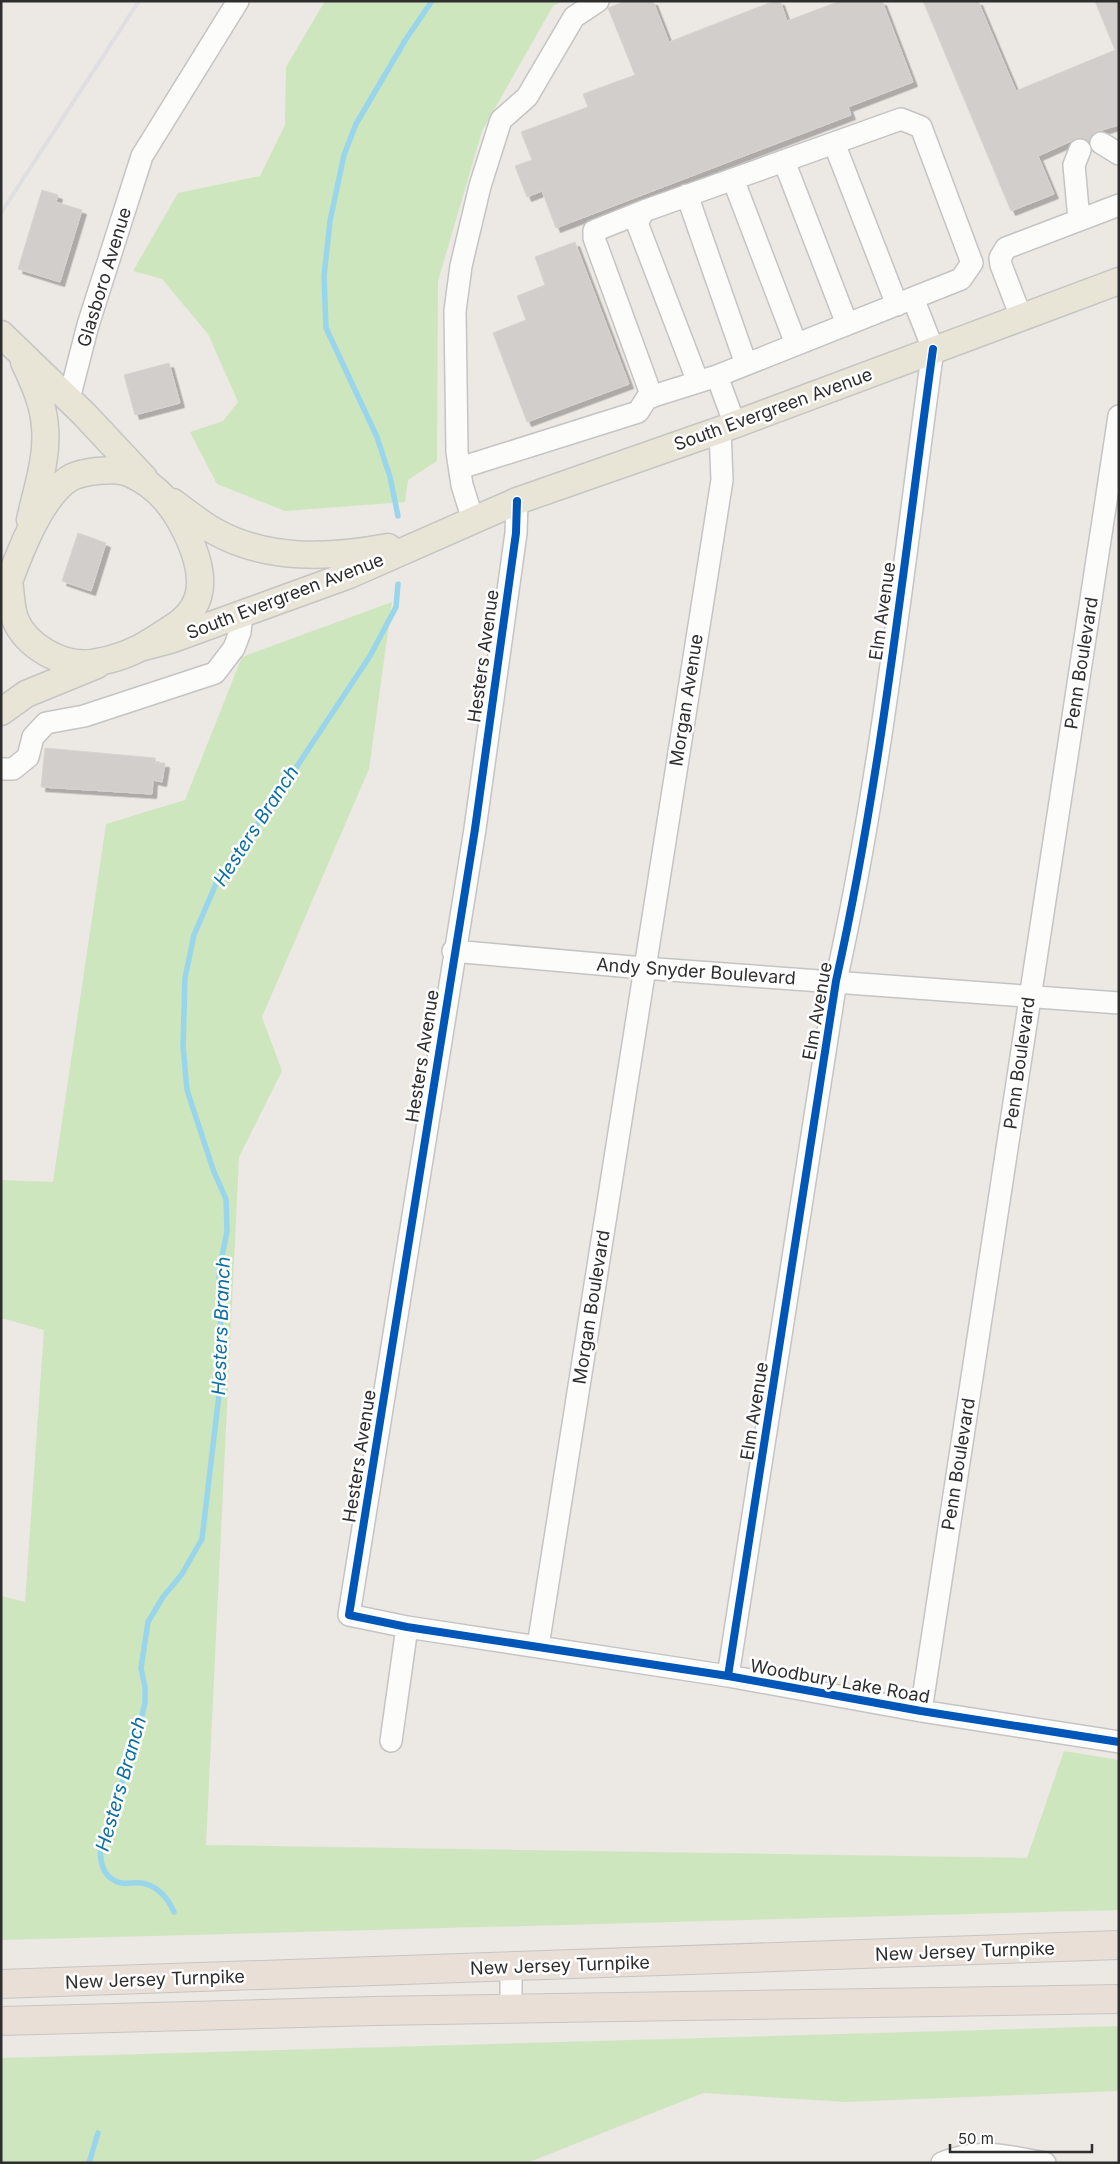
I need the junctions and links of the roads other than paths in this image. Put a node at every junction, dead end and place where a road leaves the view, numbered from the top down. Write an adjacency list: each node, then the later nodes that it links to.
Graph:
1 (238, 1): 21 (street, Glasboro Avenue)
2 (598, 1): 24 (street)
3 (834, 143): 5 (street); 12 (street); 12 (street)
4 (1080, 150): 10 (street)
5 (784, 161): 6 (street); 14 (street)
6 (733, 179): 7 (street); 16 (street)
7 (687, 195): 9 (street); 18 (street)
8 (1119, 205): 10 (street)
9 (644, 211): 19 (street, Morgan Avenue); 20 (street)
10 (1079, 220): 13 (street)
11 (1119, 281): 13 (main road, South Evergreen Avenue)
12 (905, 301): 14 (street); 17 (street)
13 (1021, 317): 17 (main road, South Evergreen Avenue)
14 (847, 324): 16 (street)
15 (10, 342): 21 (main road, South Evergreen Avenue); 29 (main road, South Evergreen Avenue)
16 (796, 344): 18 (street)
17 (933, 349): 23 (main road, South Evergreen Avenue); 38 (street, Elm Avenue)
18 (746, 364): 19 (street)
19 (707, 379): 20 (street); 23 (street, Morgan Avenue)
20 (652, 397): 24 (street)
21 (69, 399): 25 (main road, South Evergreen Avenue)
22 (1119, 416): 39 (street, Penn Boulevard)
23 (728, 428): 26 (main road, South Evergreen Avenue); 37 (street, Morgan Avenue)
24 (460, 468): 27 (street)
25 (155, 488): 28 (main road, South Evergreen Avenue); 29 (main road); 32 (main road)
26 (517, 501): 27 (main road, South Evergreen Avenue); 36 (street, Hesters Avenue)
27 (473, 520): 28 (main road, South Evergreen Avenue)
28 (429, 539): 31 (main road, South Evergreen Avenue)
29 (25, 541): 30 (main road)
30 (5, 593): 33 (main road)
31 (242, 614): 32 (main road, South Evergreen Avenue); 35 (street)
32 (140, 648): 33 (main road)
33 (112, 658): 34 (main road)
34 (1, 712)
35 (1, 768)
36 (453, 951): 37 (street, Andy Snyder Boulevard); 41 (street, Hesters Avenue)
37 (643, 968): 38 (street, Andy Snyder Boulevard); 43 (street, Morgan Boulevard)
38 (836, 982): 39 (street, Andy Snyder Boulevard); 44 (street, Elm Avenue)
39 (1029, 996): 40 (street, Andy Snyder Boulevard); 45 (street, Penn Boulevard)
40 (1119, 1002)
41 (349, 1615): 42 (street, Woodbury Lake Road)
42 (407, 1627): 43 (street, Woodbury Lake Road); 46 (street)
43 (538, 1646): 44 (street, Woodbury Lake Road)
44 (728, 1676): 45 (street, Woodbury Lake Road)
45 (921, 1711): 47 (street, Woodbury Lake Road)
46 (391, 1741)
47 (1119, 1742)
48 (1119, 1945): 49 (highway, New Jersey Turnpike)
49 (511, 1967): 50 (highway, New Jersey Turnpike); 52 (street)
50 (1, 1984)
51 (1119, 1999): 52 (highway)
52 (511, 2009): 53 (highway)
53 (1, 2021)
54 (954, 2160): 55 (street)
55 (1045, 2163)

